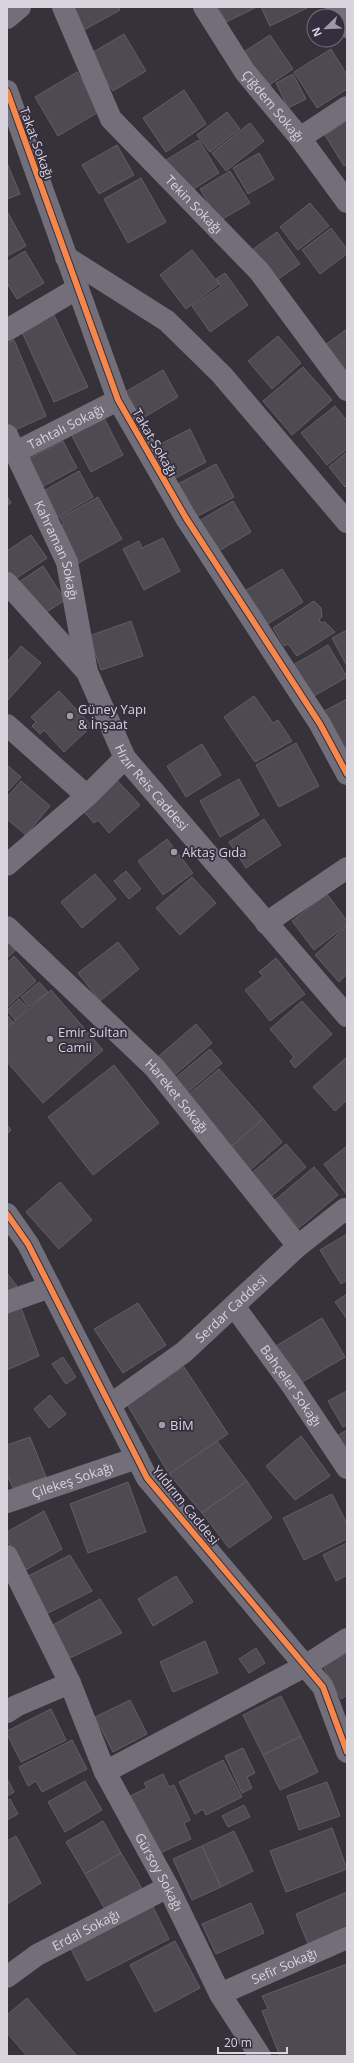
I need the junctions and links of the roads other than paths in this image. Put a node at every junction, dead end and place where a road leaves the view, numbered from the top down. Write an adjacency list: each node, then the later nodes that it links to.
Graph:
1 (20, 7): 5 (street)
2 (63, 7): 14 (street, Tekin Sokağı)
3 (204, 7): 9 (street, Çiğdem Sokağı)
4 (336, 7): 6 (street)
5 (7, 18)
6 (347, 27)
7 (7, 91): 11 (street, Takat Sokağı)
8 (347, 107): 9 (street)
9 (300, 138): 10 (street, Çiğdem Sokağı)
10 (347, 202)
11 (66, 257): 12 (street, Takat Sokağı); 17 (street)
12 (78, 288): 13 (street); 15 (street, Takat Sokağı)
13 (7, 330)
14 (347, 390)
15 (118, 400): 16 (street, Tahtalı Sokağı); 22 (street, Takat Sokağı)
16 (11, 444): 19 (street, Kahraman Sokağı)
17 (347, 522)
18 (7, 583): 19 (street, Hızır Reis Caddesi)
19 (87, 672): 21 (street, Hızır Reis Caddesi)
20 (7, 726): 23 (street)
21 (124, 758): 23 (street); 26 (street, Hızır Reis Caddesi)
22 (347, 774)
23 (87, 796): 24 (street)
24 (7, 865)
25 (347, 868): 26 (street)
26 (266, 923): 28 (street, Hızır Reis Caddesi)
27 (7, 927): 31 (street, Hareket Sokağı)
28 (347, 1016)
29 (347, 1212): 31 (street, Serdar Caddesi)
30 (7, 1214): 32 (street, Yıldırım Caddesi)
31 (298, 1246): 34 (street, Serdar Caddesi)
32 (50, 1288): 33 (street); 35 (street, Yıldırım Caddesi)
33 (7, 1302)
34 (234, 1306): 35 (street, Serdar Caddesi); 37 (street, Bahçeler Sokağı)
35 (110, 1405): 36 (street, Yıldırım Caddesi)
36 (137, 1458): 38 (street, Çilekeş Sokağı); 41 (street, Yıldırım Caddesi)
37 (347, 1468)
38 (7, 1502)
39 (7, 1556): 42 (street, Gürsoy Sokağı)
40 (347, 1638): 41 (street)
41 (305, 1666): 44 (street, Yıldırım Caddesi); 45 (street)
42 (70, 1683): 43 (street); 45 (street, Gürsoy Sokağı)
43 (7, 1712)
44 (347, 1752)
45 (105, 1772): 46 (street, Gürsoy Sokağı)
46 (168, 1887): 48 (street, Erdal Sokağı); 49 (street, Gürsoy Sokağı)
47 (347, 1938): 49 (street, Sefir Sokağı)
48 (7, 1977)
49 (220, 1994): 50 (street, Gürsoy Sokağı)
50 (260, 2056)

